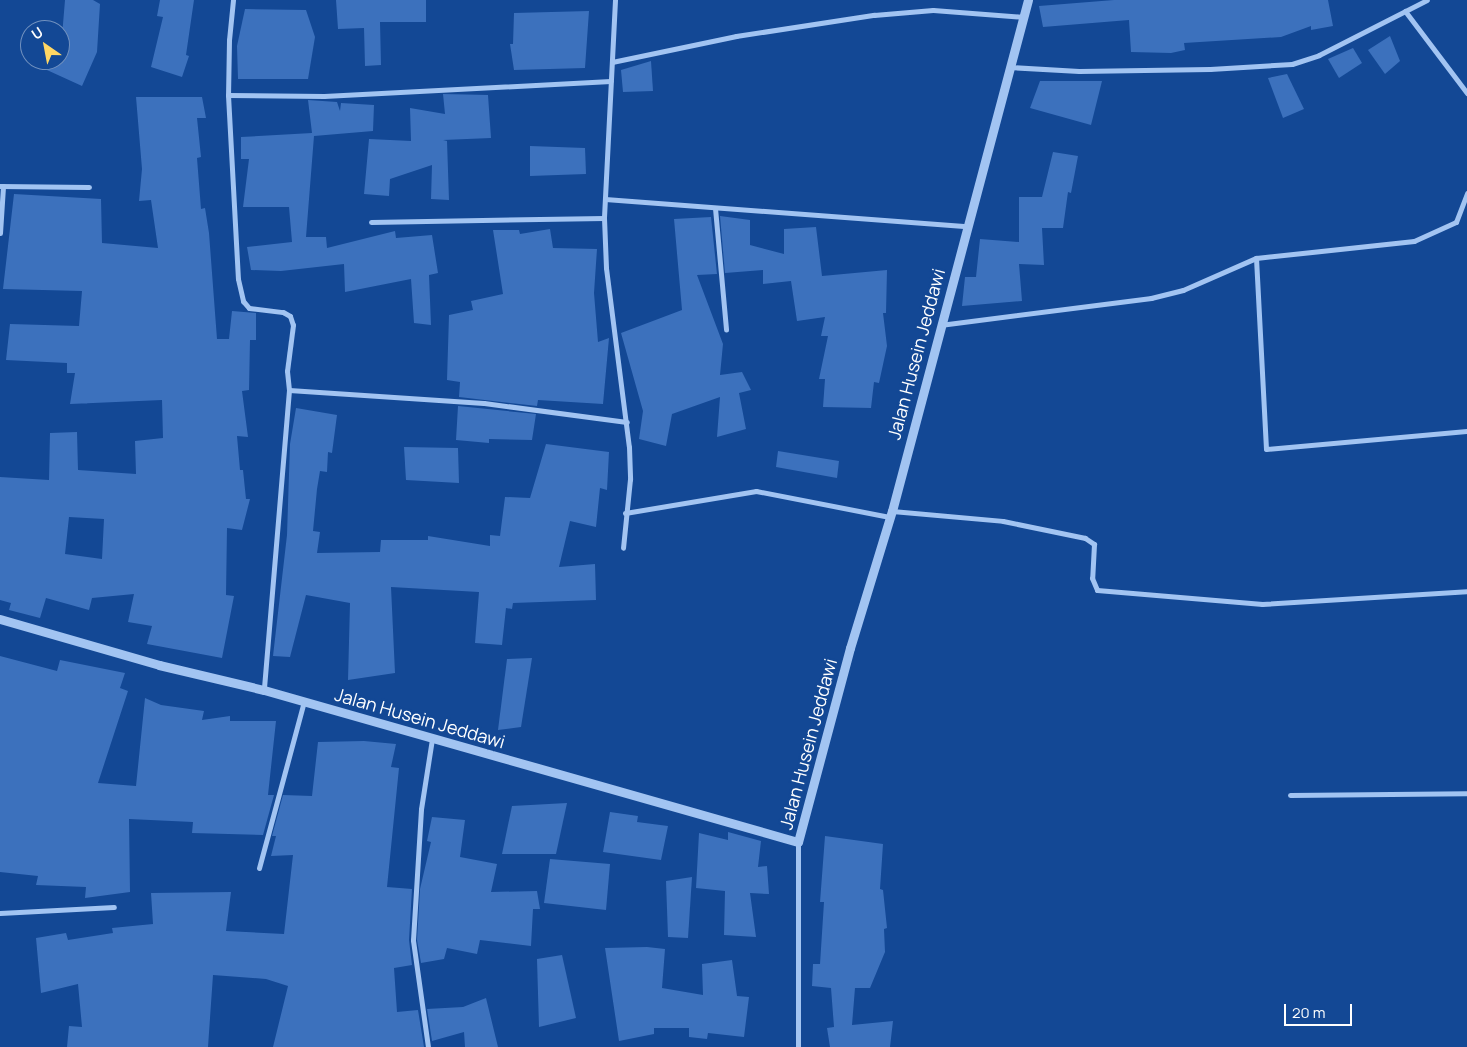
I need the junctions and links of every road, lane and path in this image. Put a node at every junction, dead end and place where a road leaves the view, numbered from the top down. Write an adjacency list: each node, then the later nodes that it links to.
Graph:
1 (233, 0): 11 (street)
2 (615, 0): 7 (street)
3 (1028, 0): 6 (street, Jalan Husein Jeddawi)
4 (1427, 0): 5 (street)
5 (1405, 11): 8 (street); 10 (street)
6 (1024, 17): 7 (street); 8 (street, Jalan Husein Jeddawi)
7 (612, 62): 9 (street)
8 (1009, 67): 19 (street, Jalan Husein Jeddawi)
9 (611, 81): 11 (street); 15 (street)
10 (1467, 93)
11 (228, 95): 24 (street)
12 (2, 186): 13 (street); 20 (street)
13 (89, 187)
14 (1467, 193): 21 (street)
15 (605, 200): 16 (street); 17 (street)
16 (714, 208): 19 (street); 23 (street)
17 (604, 218): 18 (street); 25 (street)
18 (371, 222)
19 (967, 226): 22 (street, Jalan Husein Jeddawi)
20 (0, 233)
21 (1256, 258): 22 (street); 26 (street)
22 (940, 325): 28 (street, Jalan Husein Jeddawi)
23 (726, 330)
24 (289, 390): 25 (street); 32 (street)
25 (628, 422): 27 (street)
26 (1467, 431)
27 (625, 513): 28 (street); 29 (street)
28 (891, 514): 30 (street); 37 (street, Jalan Husein Jeddawi)
29 (623, 548)
30 (1467, 591)
31 (0, 620): 32 (street, Jalan Husein Jeddawi)
32 (264, 690): 33 (street, Jalan Husein Jeddawi)
33 (304, 702): 34 (street, Jalan Husein Jeddawi); 38 (street)
34 (432, 739): 37 (street, Jalan Husein Jeddawi); 41 (street)
35 (1467, 793): 36 (street)
36 (1290, 795)
37 (798, 842): 42 (street)
38 (259, 868)
39 (114, 907): 40 (street)
40 (0, 913)
41 (428, 1047)
42 (798, 1047)

